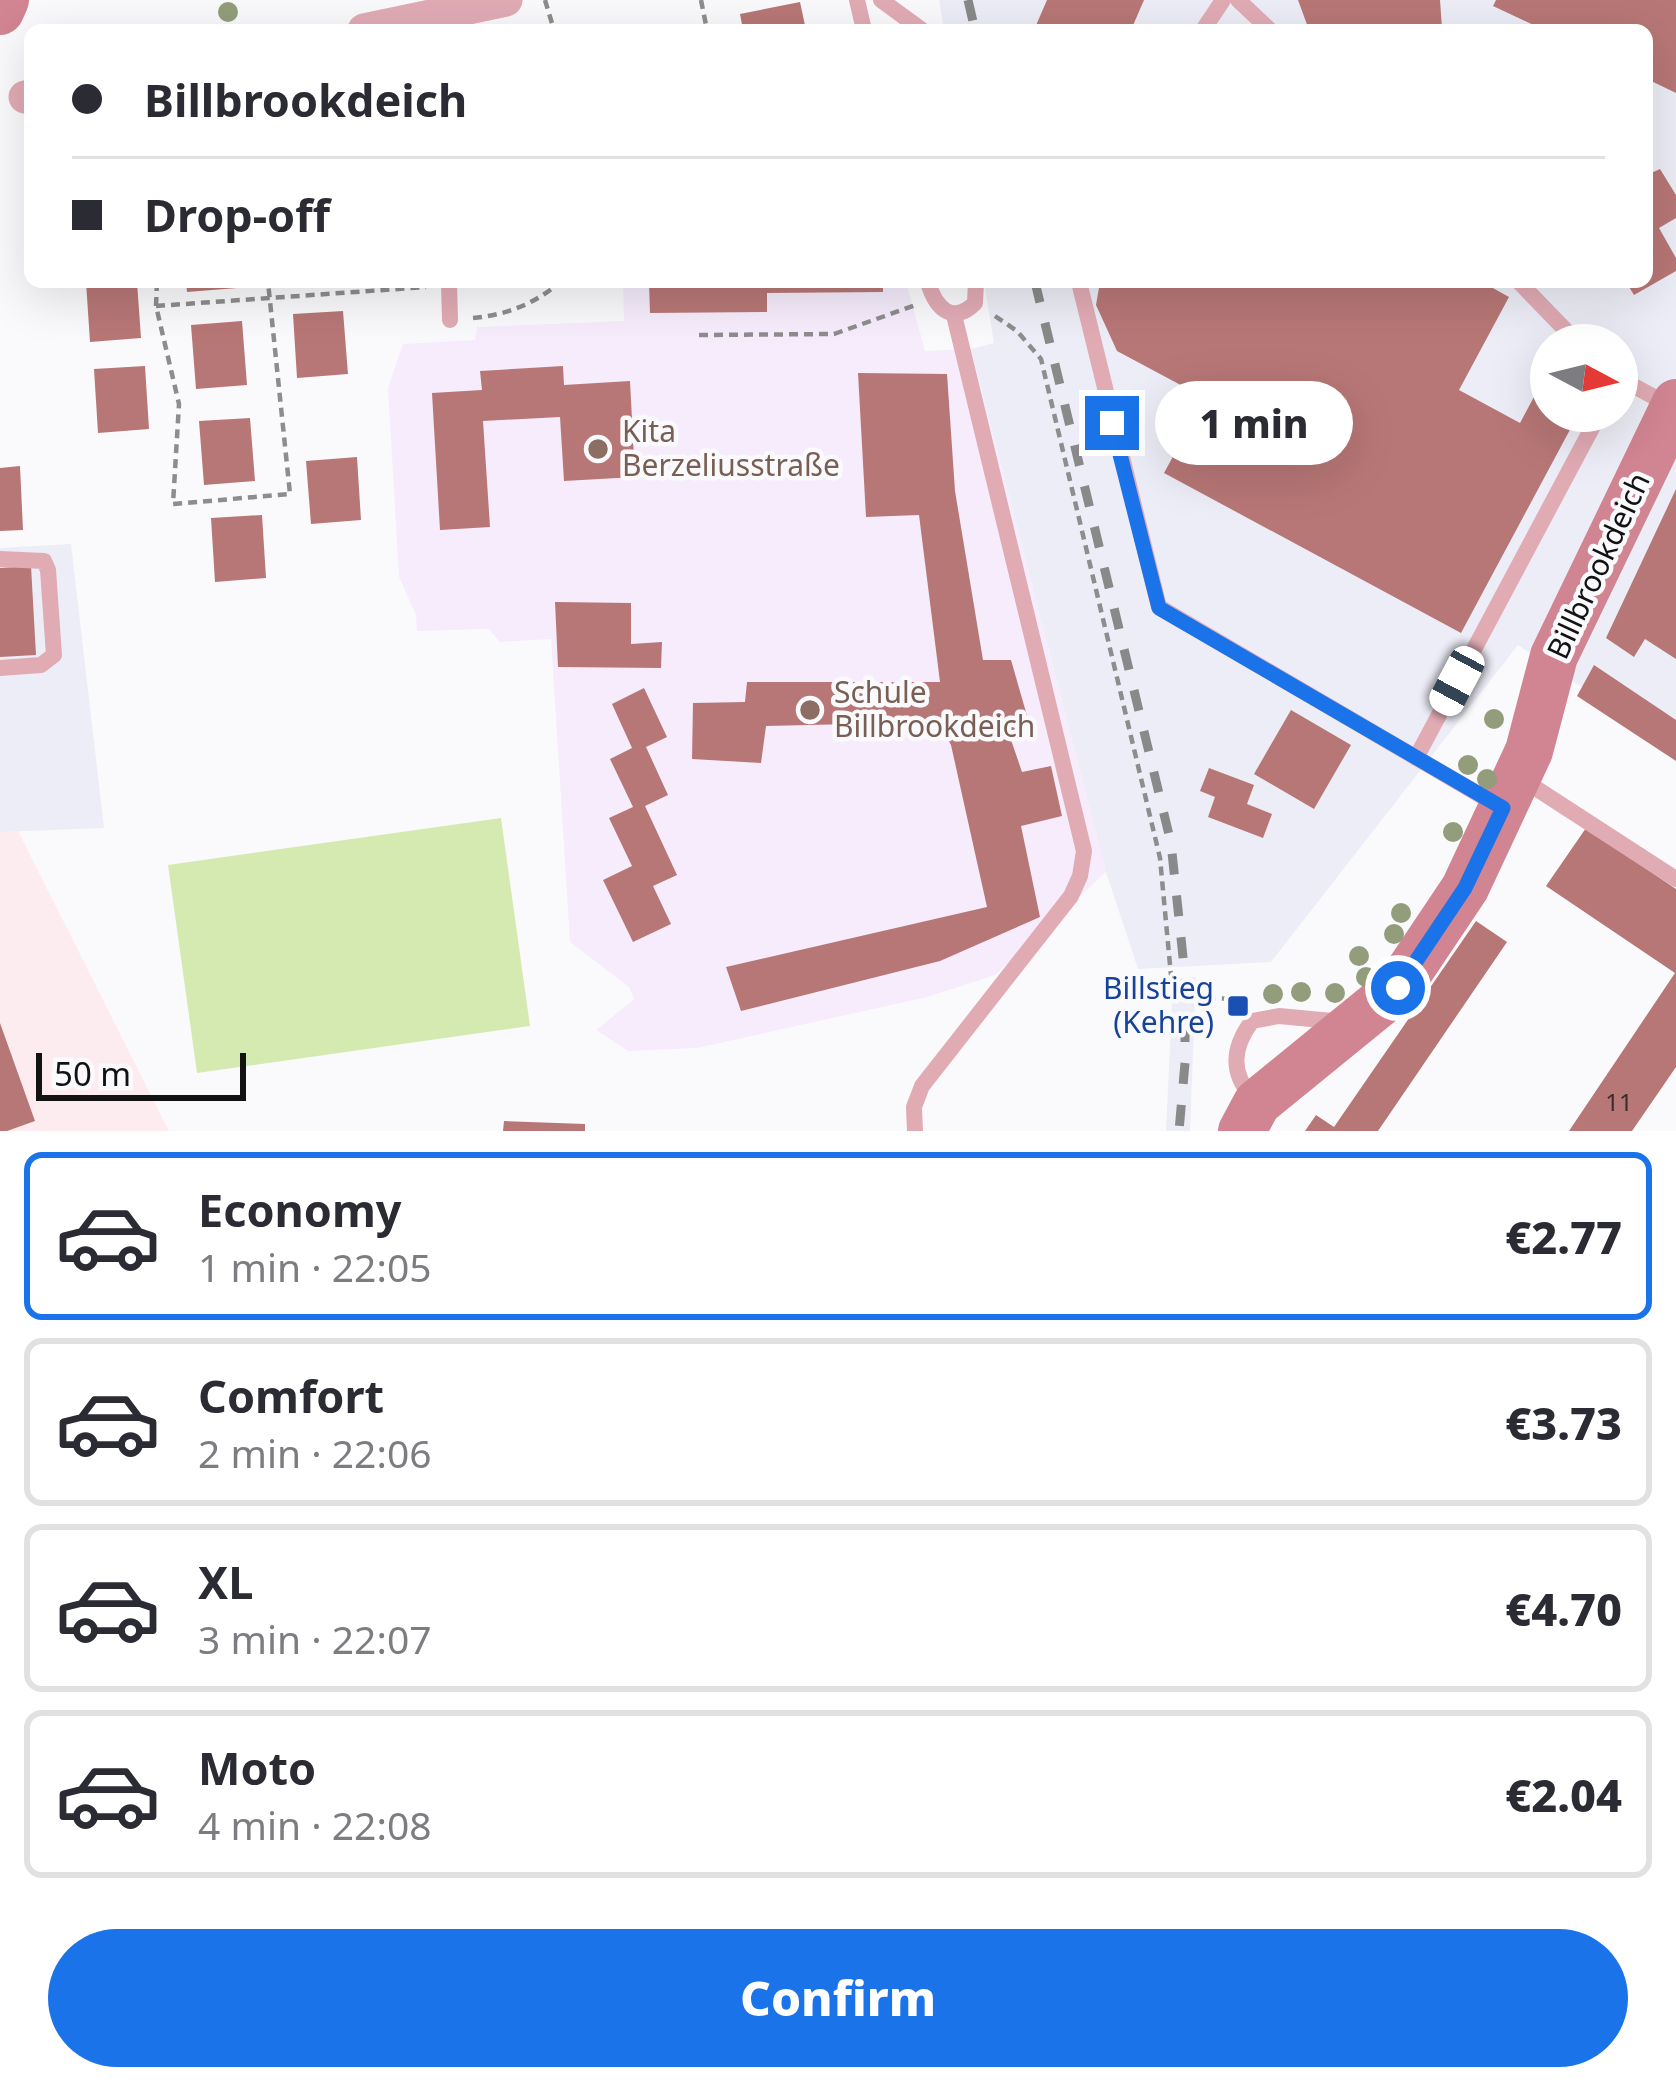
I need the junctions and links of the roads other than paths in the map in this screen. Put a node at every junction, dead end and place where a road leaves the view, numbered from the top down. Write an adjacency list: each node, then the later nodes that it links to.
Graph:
1 (5, 0): 5 (street)
2 (506, 0): 6 (street)
3 (881, 0): 7 (lane)
4 (1238, 0): 8 (lane)
5 (0, 11)
6 (443, 22)
7 (914, 24)
8 (1264, 24)
9 (449, 288): 15 (lane)
10 (976, 288): 14 (lane)
11 (1080, 288): 22 (lane)
12 (1525, 288): 16 (lane)
13 (930, 290): 14 (lane)
14 (954, 315): 27 (lane)
15 (450, 320)
16 (1560, 324)
17 (1638, 389): 18 (lane)
18 (1675, 407): 23 (street, Billbrookdeich)
19 (1590, 432): 22 (lane)
20 (0, 559): 21 (lane)
21 (0, 668)
22 (1416, 758): 23 (lane)
23 (1519, 798): 24 (lane); 25 (street, Billbrookdeich)
24 (1676, 879)
25 (1357, 1024): 26 (street, Billbrookdeich); 26 (lane)
26 (1250, 1117)
27 (915, 1131)

